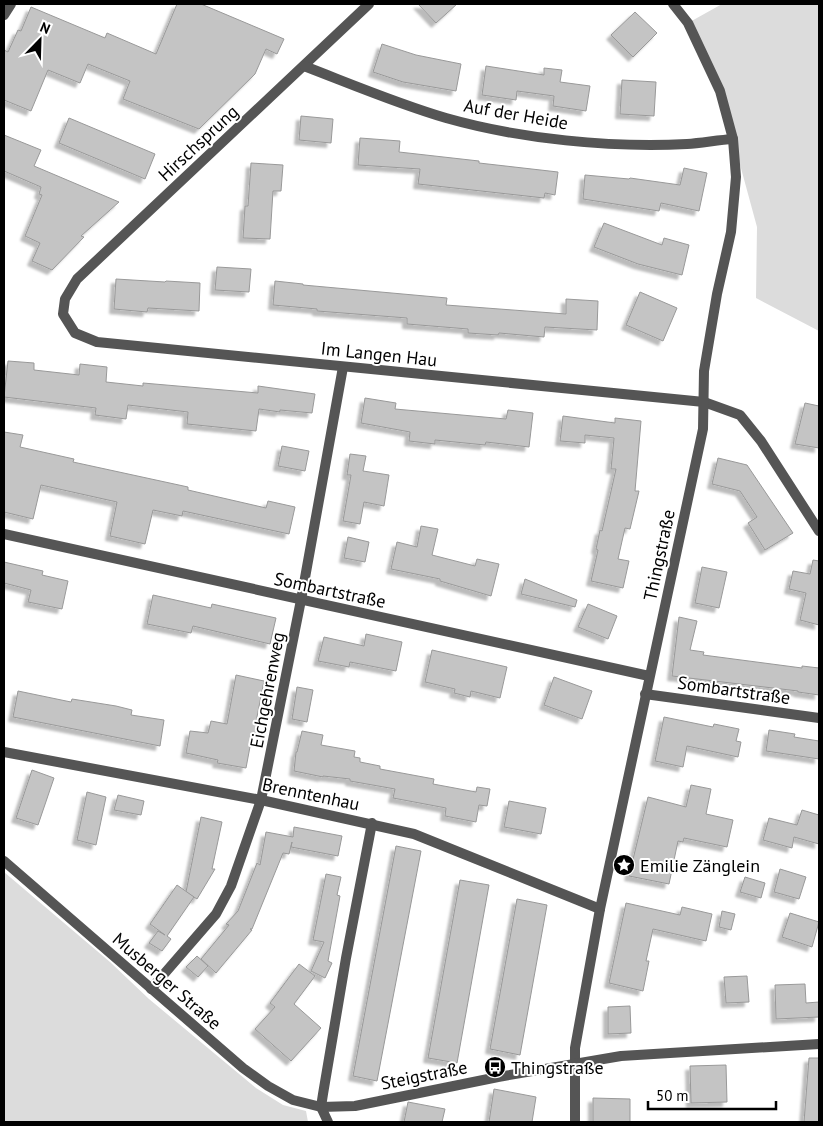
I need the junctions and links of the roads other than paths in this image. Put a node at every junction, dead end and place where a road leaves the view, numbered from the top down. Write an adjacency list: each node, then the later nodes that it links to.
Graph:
1 (11, 4): 4 (street)
2 (369, 4): 5 (street, Hirschsprung)
3 (673, 4): 6 (street, Thingstraße)
4 (4, 15)
5 (304, 66): 6 (street, Auf der Heide); 7 (street, Hirschsprung)
6 (733, 138): 9 (street, Thingstraße)
7 (63, 314): 8 (street, Im Langen Hau)
8 (344, 367): 9 (street, Im Langen Hau); 12 (street, Eichgehrenweg)
9 (704, 402): 10 (street, Im Langen Hau); 13 (street, Thingstraße)
10 (819, 531)
11 (4, 534): 12 (street, Sombartstraße)
12 (301, 600): 13 (street, Sombartstraße); 17 (street, Eichgehrenweg)
13 (649, 676): 14 (street, Thingstraße)
14 (645, 694): 15 (street, Sombartstraße); 20 (street, Thingstraße)
15 (819, 718)
16 (4, 752): 17 (street, Brenntenhau)
17 (261, 800): 18 (street, Brenntenhau); 21 (street, Eichgehrenweg)
18 (372, 823): 20 (street, Brenntenhau); 24 (street)
19 (4, 860): 21 (street, Musberger Straße)
20 (600, 909): 23 (street, Thingstraße)
21 (151, 989): 24 (street, Musberger Straße)
22 (819, 1044): 23 (street, Steigstraße)
23 (576, 1062): 24 (street, Steigstraße); 26 (street, Thingstraße)
24 (321, 1107): 25 (street)
25 (328, 1122)
26 (575, 1122)

